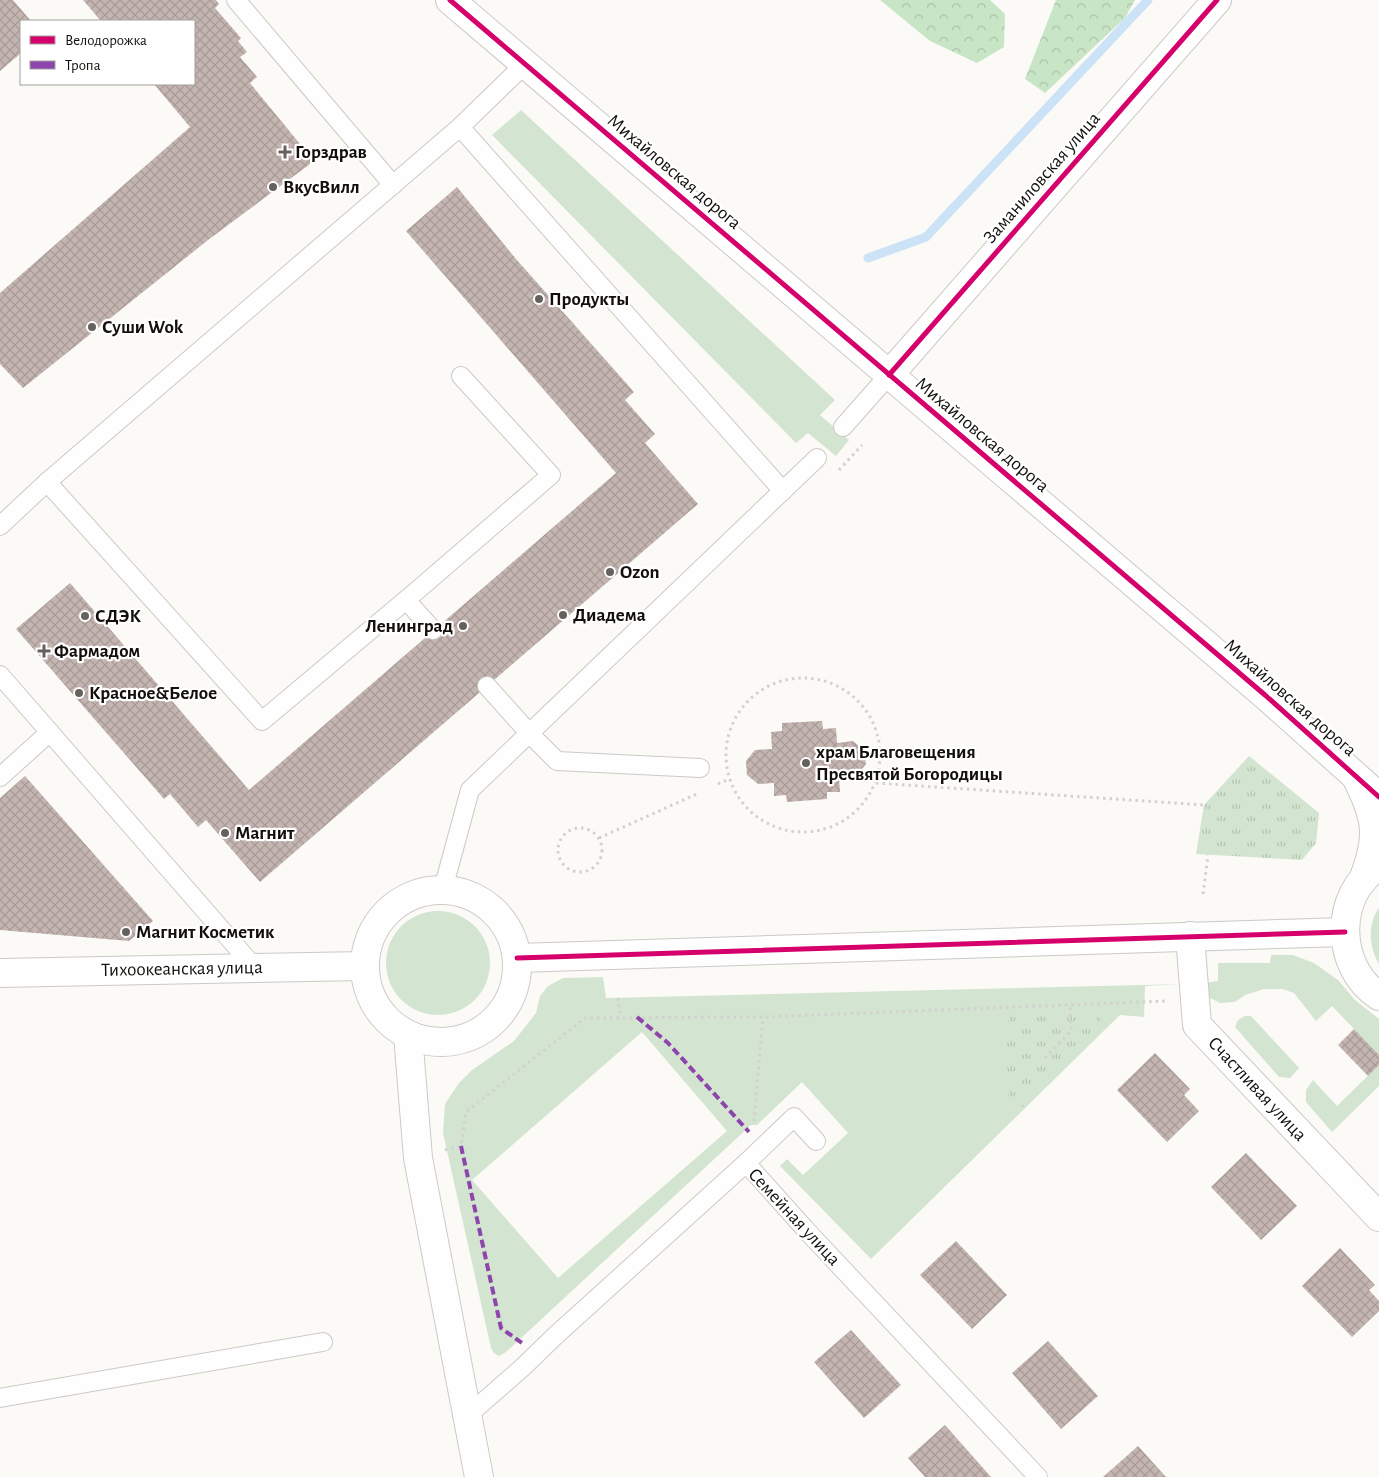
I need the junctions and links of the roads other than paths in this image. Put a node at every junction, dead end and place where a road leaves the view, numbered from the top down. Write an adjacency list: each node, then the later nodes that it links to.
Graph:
1 (236, 0): 6 (lane)
2 (450, 0): 4 (street, Михайловская дорога)
3 (1217, 0): 7 (street, Заманиловская улица)
4 (525, 64): 5 (lane); 7 (street, Михайловская дорога)
5 (460, 128): 6 (lane); 12 (lane)
6 (393, 184): 11 (lane)
7 (889, 375): 9 (lane); 21 (street, Михайловская дорога)
8 (461, 376): 14 (lane)
9 (843, 427)
10 (817, 458): 12 (lane)
11 (47, 482): 13 (lane); 14 (lane)
12 (783, 492): 19 (lane)
13 (2, 520)
14 (406, 600): 15 (lane)
15 (433, 630)
16 (0, 675): 18 (lane)
17 (487, 686): 19 (lane)
18 (50, 732): 22 (lane); 30 (lane)
19 (530, 734): 20 (lane); 25 (lane)
20 (700, 768)
21 (1355, 775): 23 (street, Михайловская дорога); 24 (street, Михайловская дорога)
22 (0, 777)
23 (1379, 797)
24 (1371, 873): 26 (street, Михайловская дорога)
25 (443, 890): 28 (street); 29 (street)
26 (1345, 932): 27 (street); 32 (street, Михайловская дорога)
27 (1190, 936): 28 (street); 36 (street, Счастливая улица)
28 (517, 958): 33 (street)
29 (364, 966): 30 (street, Тихоокеанская улица); 33 (street)
30 (255, 968): 31 (street, Тихоокеанская улица)
31 (0, 973)
32 (1379, 996)
33 (408, 1035): 39 (street)
34 (816, 1141): 35 (lane)
35 (746, 1163): 39 (lane, Семейная улица); 41 (lane, Семейная улица)
36 (1379, 1217)
37 (323, 1342): 38 (lane)
38 (0, 1398)
39 (468, 1416): 40 (street)
40 (479, 1477)
41 (1038, 1477)

